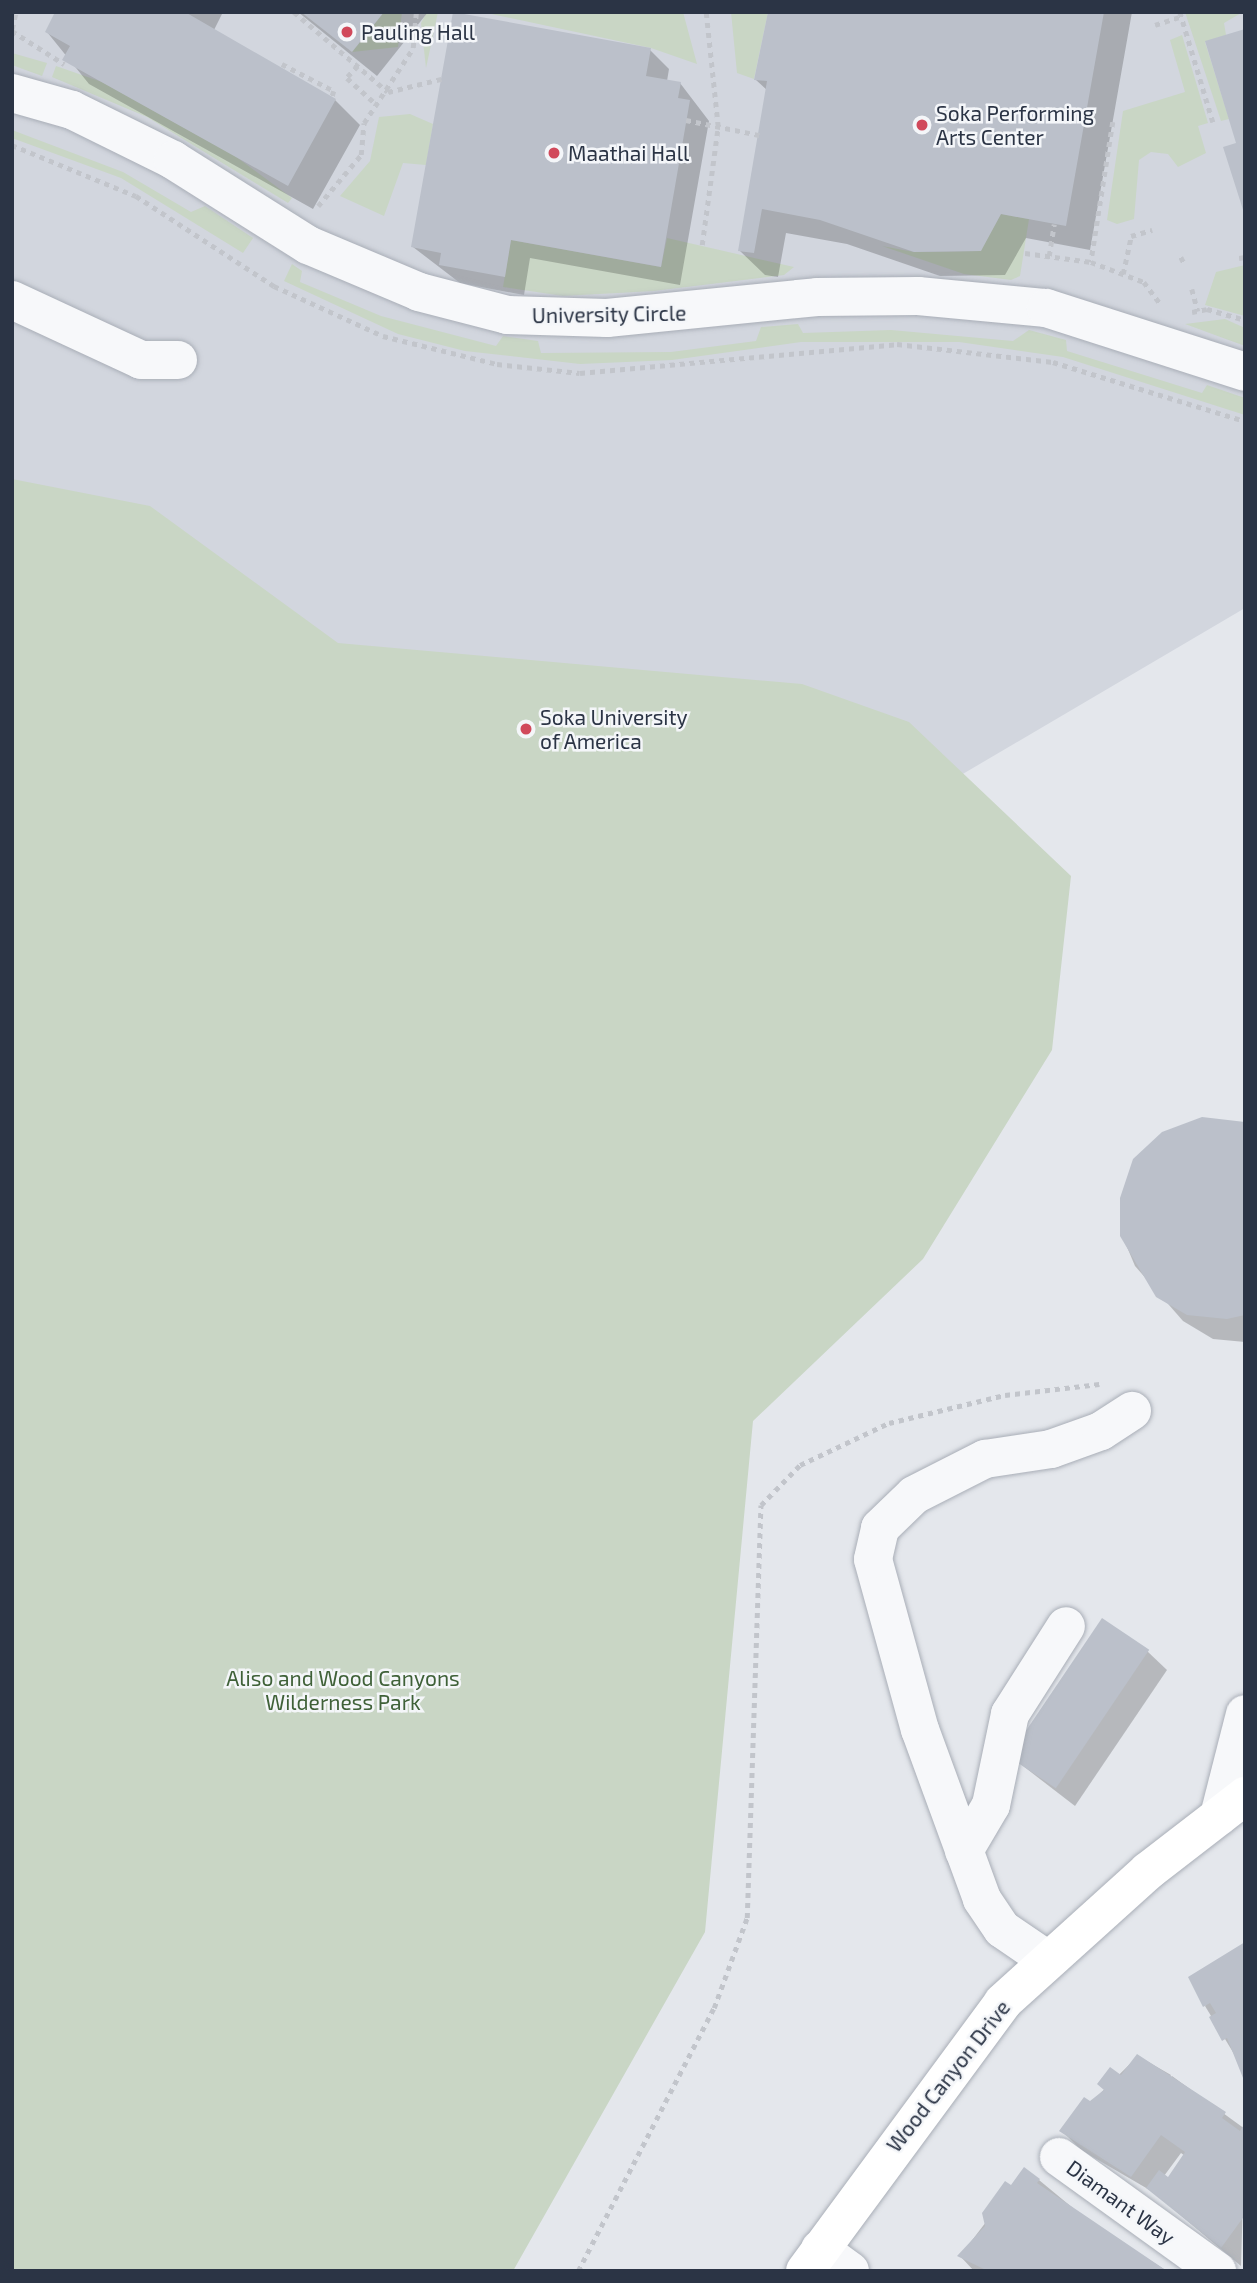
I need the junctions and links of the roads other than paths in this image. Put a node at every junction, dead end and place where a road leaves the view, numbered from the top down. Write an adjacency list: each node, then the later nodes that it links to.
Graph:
1 (12, 93): 4 (street, University Circle)
2 (12, 300): 3 (street)
3 (178, 360)
4 (1245, 372)
5 (1132, 1411): 9 (street)
6 (1066, 1626): 9 (street)
7 (1245, 1714): 8 (street)
8 (1232, 1806): 10 (main road, Wood Canyon Drive)
9 (964, 1851): 10 (street)
10 (1046, 1959): 12 (main road, Wood Canyon Drive)
11 (1059, 2157): 13 (street, Diamant Way)
12 (825, 2264)
13 (1217, 2271)

